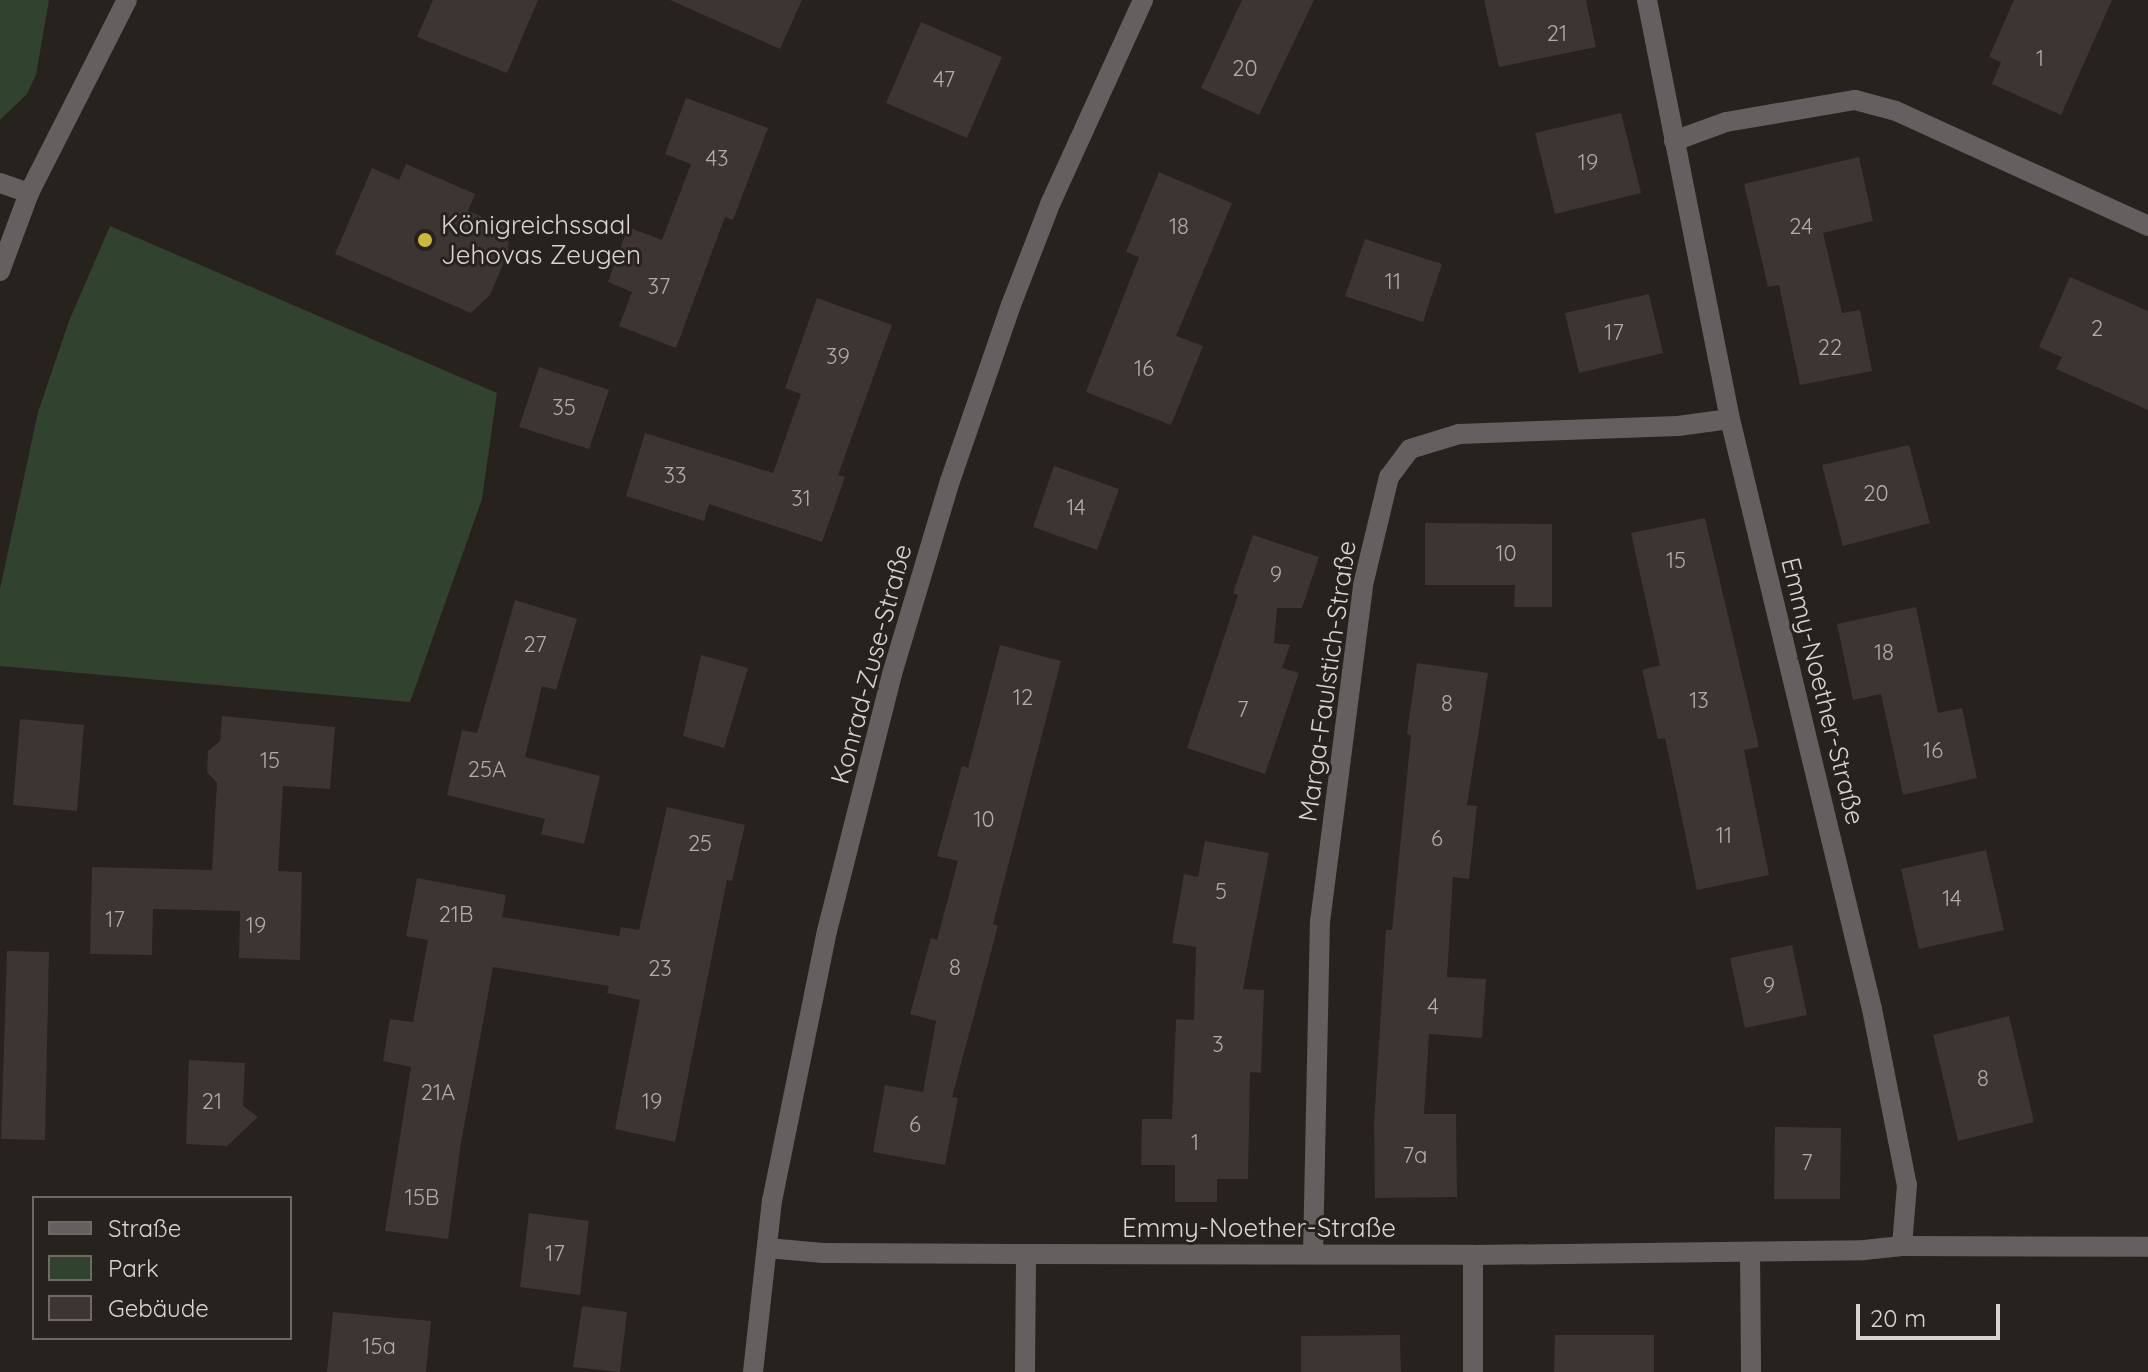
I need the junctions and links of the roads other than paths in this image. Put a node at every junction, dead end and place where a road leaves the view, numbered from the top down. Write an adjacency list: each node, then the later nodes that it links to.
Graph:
1 (127, 0): 6 (street)
2 (1143, 0): 12 (street, Konrad-Zuse-Straße)
3 (1647, 0): 4 (street, Emmy-Noether-Straße)
4 (1674, 141): 7 (street); 9 (street, Emmy-Noether-Straße)
5 (0, 183): 6 (street)
6 (29, 193): 8 (street)
7 (2148, 226)
8 (0, 271)
9 (1730, 419): 10 (street, Emmy-Noether-Straße); 14 (street, Marga-Faulstich-Straße)
10 (1902, 1246): 11 (street); 13 (street, Emmy-Noether-Straße)
11 (2148, 1247)
12 (768, 1248): 15 (street, Emmy-Noether-Straße); 17 (street, Konrad-Zuse-Straße)
13 (1750, 1252): 16 (street, Emmy-Noether-Straße); 20 (street)
14 (1313, 1253): 15 (street, Emmy-Noether-Straße); 16 (street, Emmy-Noether-Straße)
15 (1026, 1254): 18 (street)
16 (1473, 1255): 19 (street)
17 (753, 1372)
18 (1025, 1372)
19 (1473, 1372)
20 (1751, 1372)

